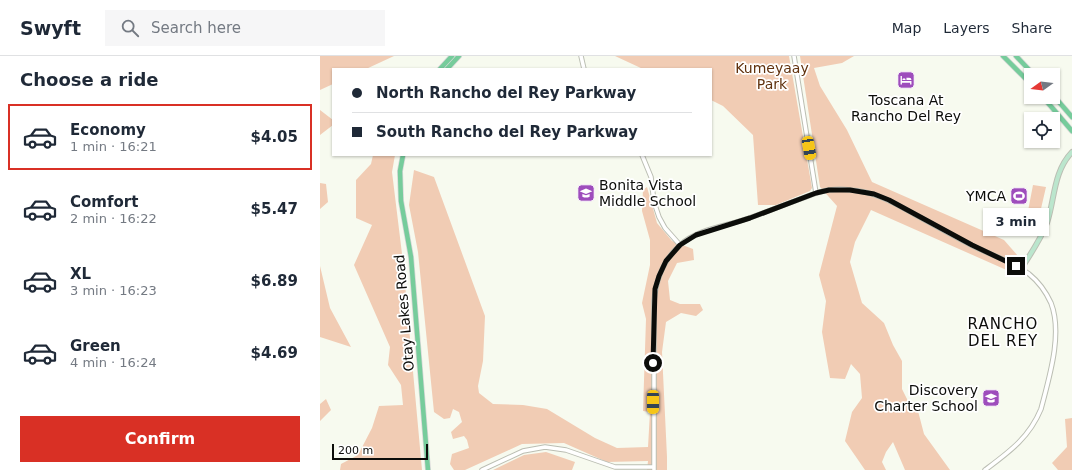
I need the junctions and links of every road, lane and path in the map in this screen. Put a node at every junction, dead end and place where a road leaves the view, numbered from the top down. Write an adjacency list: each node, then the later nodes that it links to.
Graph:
1 (452, 56): 7 (main road)
2 (459, 56): 8 (main road)
3 (581, 56): 9 (street)
4 (794, 56): 19 (street)
5 (1003, 56): 11 (main road)
6 (1016, 56): 10 (main road)
7 (441, 68)
8 (448, 68)
9 (584, 68)
10 (1027, 68)
11 (1024, 77)
12 (1049, 104): 15 (main road)
13 (1060, 104): 14 (main road)
14 (1072, 117)
15 (1072, 131)
16 (1072, 152): 21 (main road)
17 (403, 156): 23 (main road, Otay Lakes Road)
18 (642, 156): 20 (street)
19 (816, 193): 20 (street); 21 (street)
20 (680, 245): 22 (street)
21 (1021, 269): 25 (street)
22 (654, 468): 24 (street)
23 (428, 470)
24 (482, 470)
25 (985, 470)

